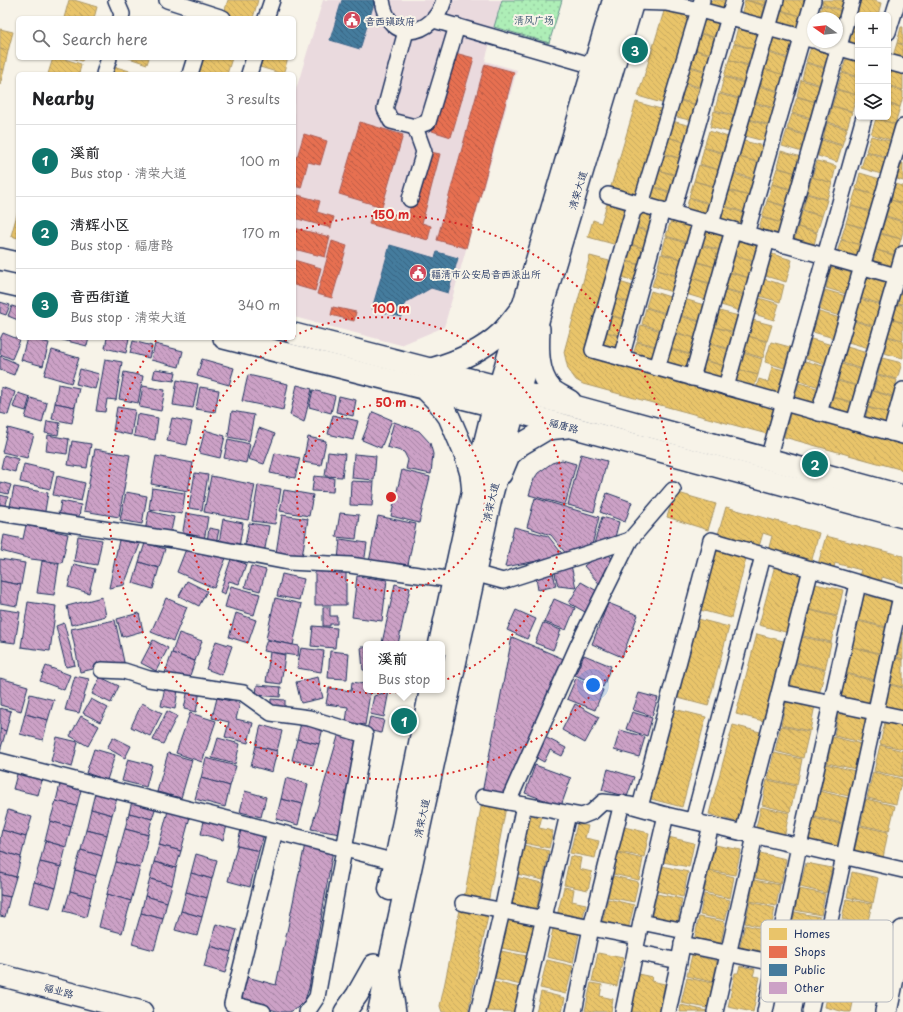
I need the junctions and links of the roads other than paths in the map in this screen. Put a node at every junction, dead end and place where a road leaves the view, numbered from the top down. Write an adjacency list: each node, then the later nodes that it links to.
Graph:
1 (116, 0): 15 (street)
2 (167, 0): 13 (street)
3 (272, 0): 16 (street)
4 (382, 0): 23 (street)
5 (444, 0): 18 (street)
6 (734, 0): 17 (street)
7 (776, 0): 21 (street)
8 (813, 0): 14 (street)
9 (852, 0): 22 (street)
10 (898, 0): 19 (street)
11 (626, 1): 12 (street); 33 (main road, 清荣大道); 57 (main road, 清荣大道)
12 (701, 5): 17 (street); 43 (street)
13 (214, 12)
14 (811, 12)
15 (125, 16)
16 (267, 16)
17 (729, 18): 21 (street); 44 (street)
18 (434, 20): 20 (street); 23 (street)
19 (891, 22)
20 (457, 26): 33 (street); 39 (street)
21 (768, 28): 24 (street); 45 (street)
22 (843, 30)
23 (406, 31): 39 (street)
24 (807, 39)
25 (807, 42): 46 (street)
26 (838, 48): 48 (street)
27 (841, 48): 28 (street)
28 (855, 52)
29 (108, 60): 35 (street)
30 (194, 60): 36 (street)
31 (253, 60): 37 (street)
32 (891, 63): 34 (street)
33 (594, 66): 57 (main road, 清荣大道)
34 (903, 66)
35 (105, 72)
36 (191, 72)
37 (250, 72)
38 (863, 120): 50 (street)
39 (415, 127): 42 (street)
40 (903, 127): 53 (street)
41 (608, 195): 43 (street)
42 (410, 199)
43 (641, 204): 44 (street); 60 (street)
44 (667, 212): 45 (street); 60 (street)
45 (706, 222): 46 (street); 61 (street)
46 (739, 232): 47 (street); 63 (street)
47 (767, 240): 48 (street); 64 (street)
48 (783, 244): 50 (street)
49 (903, 254): 54 (street)
50 (824, 257): 53 (street); 68 (street)
51 (0, 258): 52 (street)
52 (16, 262)
53 (862, 267): 54 (street); 70 (street)
54 (900, 278): 71 (street)
55 (0, 282): 56 (street)
56 (16, 286)
57 (531, 309): 62 (street); 67 (main road, 清荣大道); 69 (street)
58 (296, 335): 62 (street, 福唐路)
59 (232, 340): 65 (street, 福唐路)
60 (621, 358): 61 (street)
61 (657, 368): 63 (street)
62 (431, 369): 67 (street, 福唐路)
63 (692, 378): 64 (street)
64 (726, 387): 68 (street)
65 (425, 389): 67 (street, 福唐路); 76 (street)
66 (903, 390): 73 (street)
67 (506, 399): 69 (street, 福唐路); 72 (street, 福唐路); 76 (main road, 清荣大道)
68 (783, 404): 70 (street); 74 (street)
69 (578, 407): 74 (street, 福唐路)
70 (819, 413): 71 (street)
71 (854, 423): 73 (street)
72 (572, 427): 76 (street); 79 (street, 福唐路)
73 (897, 435)
74 (768, 459): 77 (street, 福唐路)
75 (673, 490): 80 (street)
76 (482, 494): 83 (main road, 清荣大道)
77 (903, 496)
78 (0, 513): 83 (street)
79 (903, 517)
80 (630, 540): 83 (street); 97 (street)
81 (763, 556): 82 (street); 100 (street); 103 (street)
82 (811, 570): 84 (street); 89 (street)
83 (462, 582): 86 (main road, 清荣大道); 87 (main road, 清荣大道)
84 (858, 584): 85 (street); 92 (street)
85 (902, 596): 93 (street)
86 (441, 641)
87 (445, 663)
88 (102, 670): 108 (street)
89 (780, 692): 92 (street); 106 (street)
90 (430, 693): 110 (main road, 清荣大道)
91 (439, 693): 125 (main road, 清荣大道)
92 (831, 703): 93 (street); 107 (street)
93 (875, 713): 94 (street); 109 (street)
94 (903, 718)
95 (0, 761): 105 (street)
96 (483, 797): 97 (street)
97 (508, 802): 99 (street)
98 (622, 803): 100 (street); 101 (street); 118 (street)
99 (524, 805): 101 (street); 113 (street)
100 (640, 807): 102 (street)
101 (568, 814): 114 (street)
102 (666, 815): 103 (street); 117 (street)
103 (693, 821): 104 (street)
104 (711, 825): 106 (street); 120 (street)
105 (275, 831): 108 (street); 134 (street)
106 (749, 834): 107 (street); 122 (street)
107 (798, 846): 109 (street); 115 (street)
108 (344, 848): 110 (street); 135 (street)
109 (844, 857): 111 (street); 116 (street)
110 (396, 862): 125 (main road, 清荣大道)
111 (903, 870)
112 (463, 903): 113 (street)
113 (502, 911): 114 (street); 140 (street)
114 (543, 919): 118 (street); 141 (street)
115 (783, 920)
116 (830, 920)
117 (641, 922): 120 (street); 121 (street)
118 (592, 928): 121 (street); 142 (street)
119 (903, 931): 127 (street)
120 (684, 938): 122 (street); 124 (street)
121 (637, 945): 124 (street); 143 (street)
122 (727, 954): 123 (street); 145 (street)
123 (761, 960)
124 (679, 961): 144 (street)
125 (381, 967): 136 (street); 137 (main road, 清荣大道); 138 (main road, 清荣大道); 139 (street)
126 (0, 975): 133 (street, 福业路)
127 (893, 979)
128 (0, 988): 132 (street, 福业路)
129 (767, 1002): 146 (street)
130 (812, 1002): 147 (street)
131 (888, 1002): 148 (street)
132 (91, 1012)
133 (142, 1012)
134 (263, 1012)
135 (307, 1012)
136 (345, 1012)
137 (364, 1012)
138 (379, 1012)
139 (395, 1012)
140 (478, 1012)
141 (522, 1012)
142 (574, 1012)
143 (623, 1012)
144 (668, 1012)
145 (715, 1012)
146 (765, 1012)
147 (810, 1012)
148 (886, 1012)

